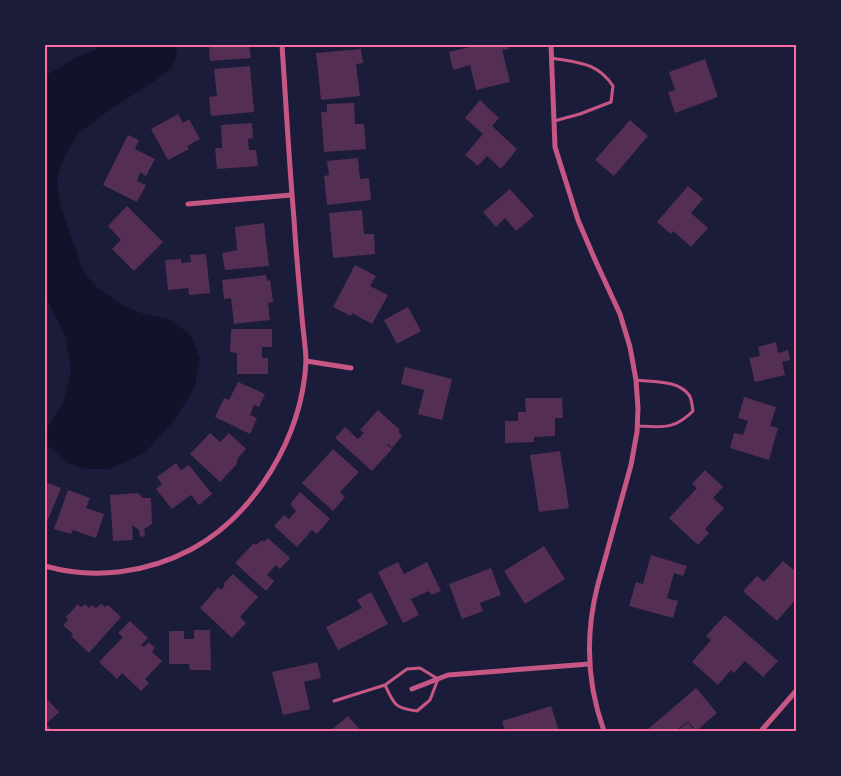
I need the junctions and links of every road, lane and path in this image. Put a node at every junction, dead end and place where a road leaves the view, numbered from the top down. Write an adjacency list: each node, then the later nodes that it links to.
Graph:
1 (282, 45): 5 (street)
2 (551, 45): 3 (street)
3 (552, 58): 4 (street); 4 (lane)
4 (554, 121): 9 (street)
5 (291, 195): 6 (street); 7 (street)
6 (188, 204)
7 (306, 361): 8 (street); 11 (street)
8 (351, 368)
9 (636, 380): 10 (street); 10 (lane)
10 (637, 426): 12 (street)
11 (45, 566)
12 (589, 664): 13 (street); 18 (street)
13 (438, 679): 14 (lane); 14 (lane); 15 (street)
14 (385, 684): 17 (lane)
15 (412, 689)
16 (796, 691): 19 (street)
17 (334, 701)
18 (604, 731)
19 (761, 731)

